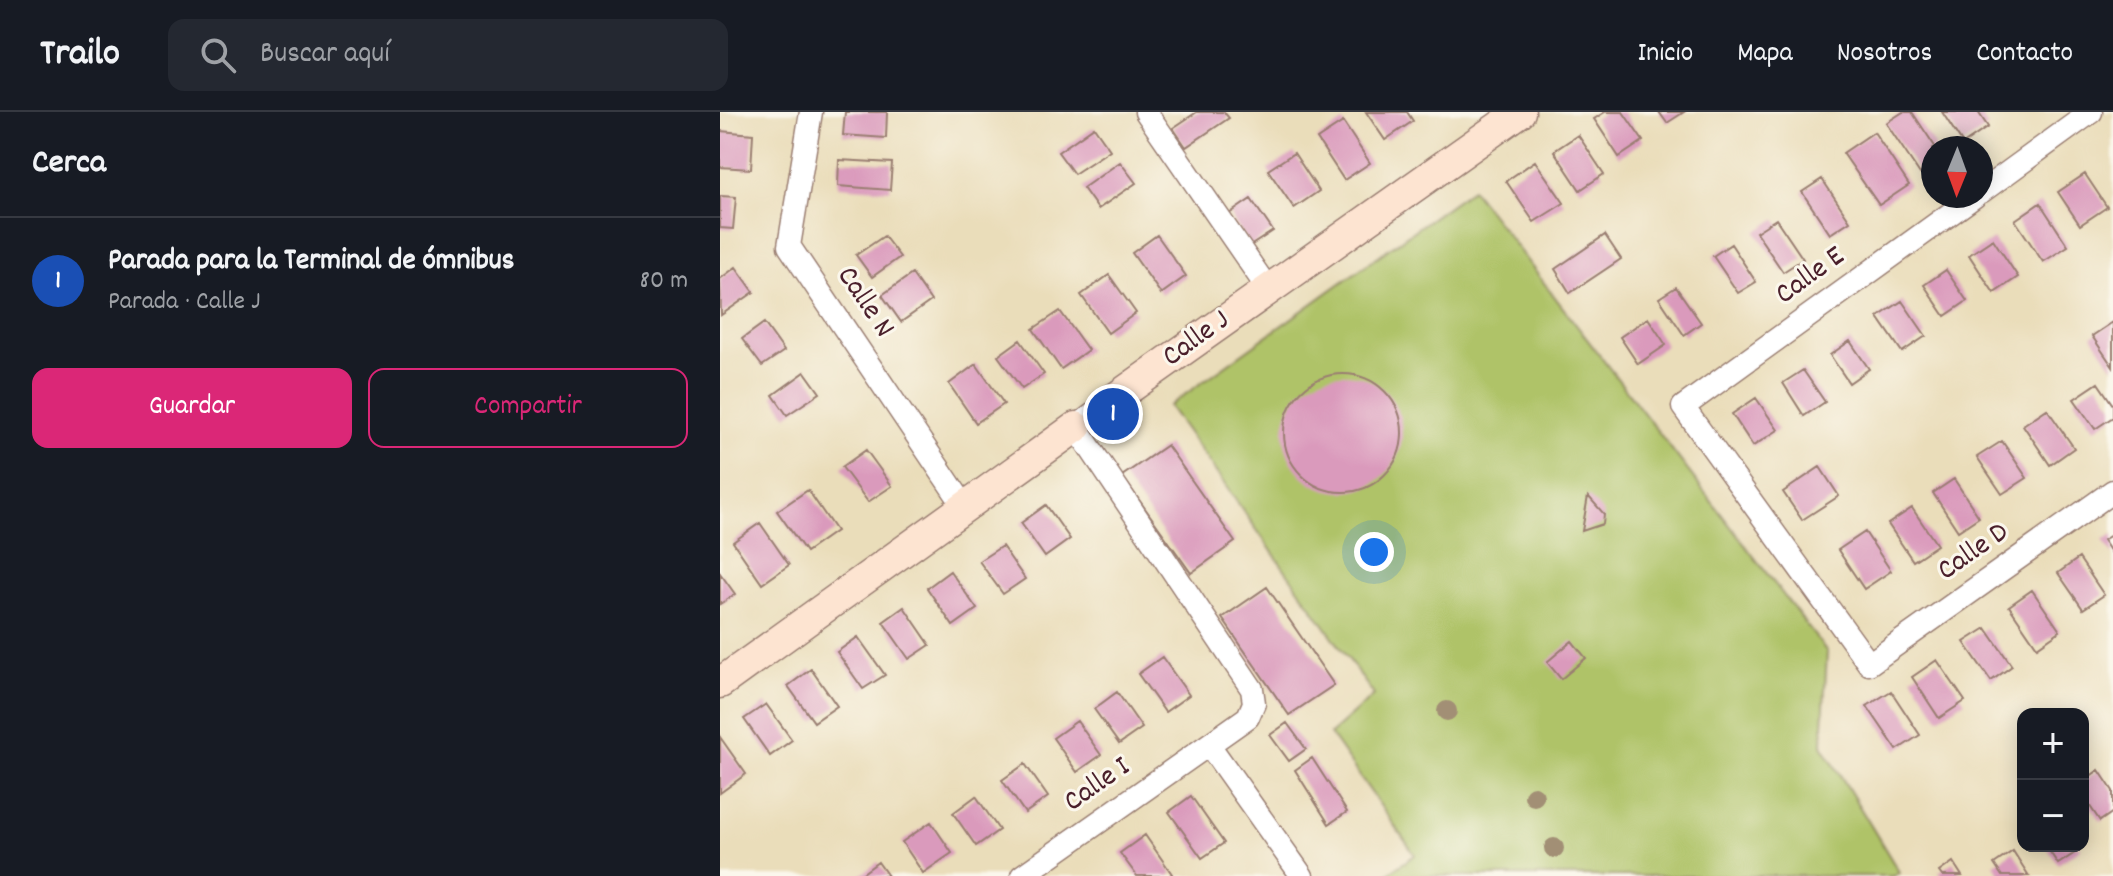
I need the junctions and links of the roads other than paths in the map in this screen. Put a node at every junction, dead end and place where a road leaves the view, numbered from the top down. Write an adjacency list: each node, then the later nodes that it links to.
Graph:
1 (811, 112): 11 (street, Calle N)
2 (1146, 112): 7 (street)
3 (1520, 112): 7 (street, Calle J)
4 (2091, 112): 5 (street)
5 (1993, 183)
6 (1958, 208): 12 (street, Calle E)
7 (1268, 289): 8 (street, Calle J)
8 (1107, 404): 9 (street, Calle J)
9 (1076, 427): 11 (street, Calle J); 14 (street, Calle I)
10 (2113, 491): 12 (street, Calle D)
11 (965, 507): 13 (street, Calle J)
12 (1869, 664)
13 (720, 683)
14 (1209, 745): 15 (street, Calle I); 16 (street)
15 (1022, 876)
16 (1302, 876)

